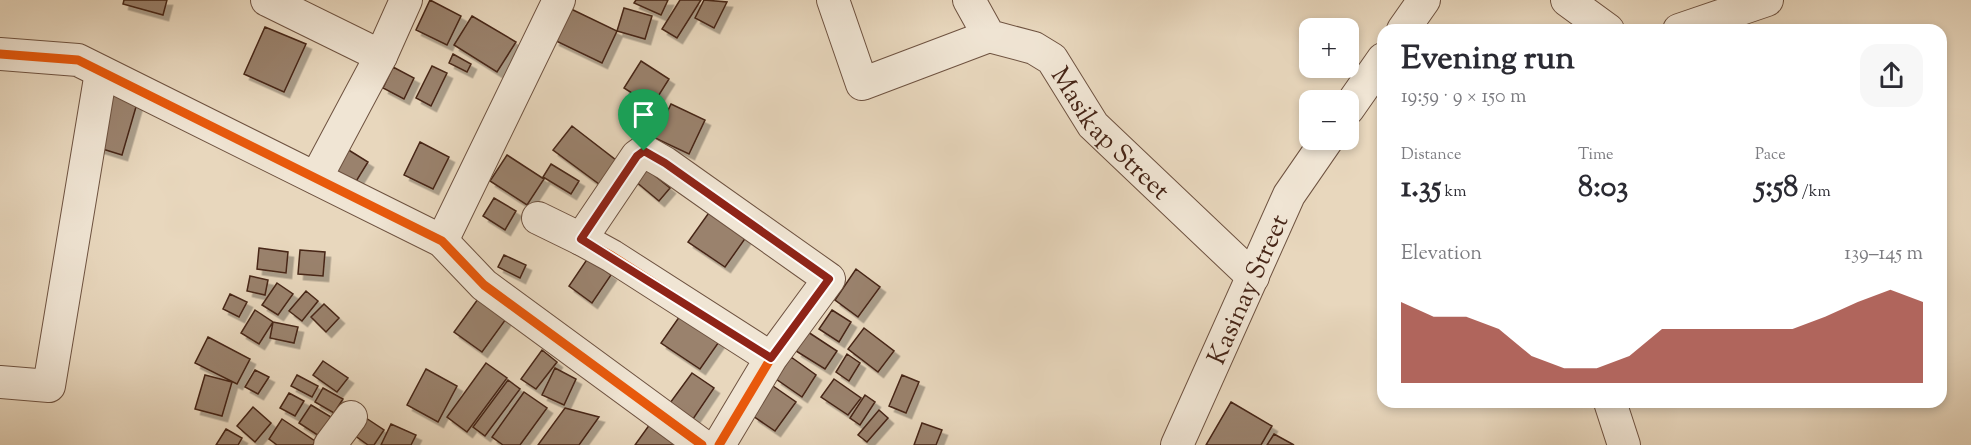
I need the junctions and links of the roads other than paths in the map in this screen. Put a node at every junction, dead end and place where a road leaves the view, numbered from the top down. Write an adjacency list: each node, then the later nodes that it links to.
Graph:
1 (267, 0): 14 (street)
2 (406, 0): 14 (street)
3 (560, 0): 22 (street)
4 (833, 0): 12 (street)
5 (969, 0): 12 (street)
6 (1424, 0): 9 (street)
7 (1567, 0): 10 (street)
8 (1767, 0): 11 (street)
9 (1407, 24)
10 (1600, 24)
11 (1697, 24)
12 (989, 36): 23 (street, Masikap Street)
13 (0, 54): 16 (street)
14 (381, 56): 19 (street)
15 (1377, 68): 17 (street)
16 (101, 72): 19 (street); 25 (street)
17 (1359, 93)
18 (1321, 150): 23 (street, Kasinay Street)
19 (316, 178): 22 (street)
20 (538, 218): 21 (street)
21 (581, 239): 24 (street); 24 (street)
22 (442, 241): 29 (street)
23 (1253, 277): 31 (street, Kasinay Street)
24 (771, 358): 30 (street)
25 (0, 382)
26 (1612, 408): 32 (street)
27 (351, 417): 28 (street)
28 (330, 445)
29 (702, 445)
30 (719, 445)
31 (1177, 445)
32 (1624, 445)

